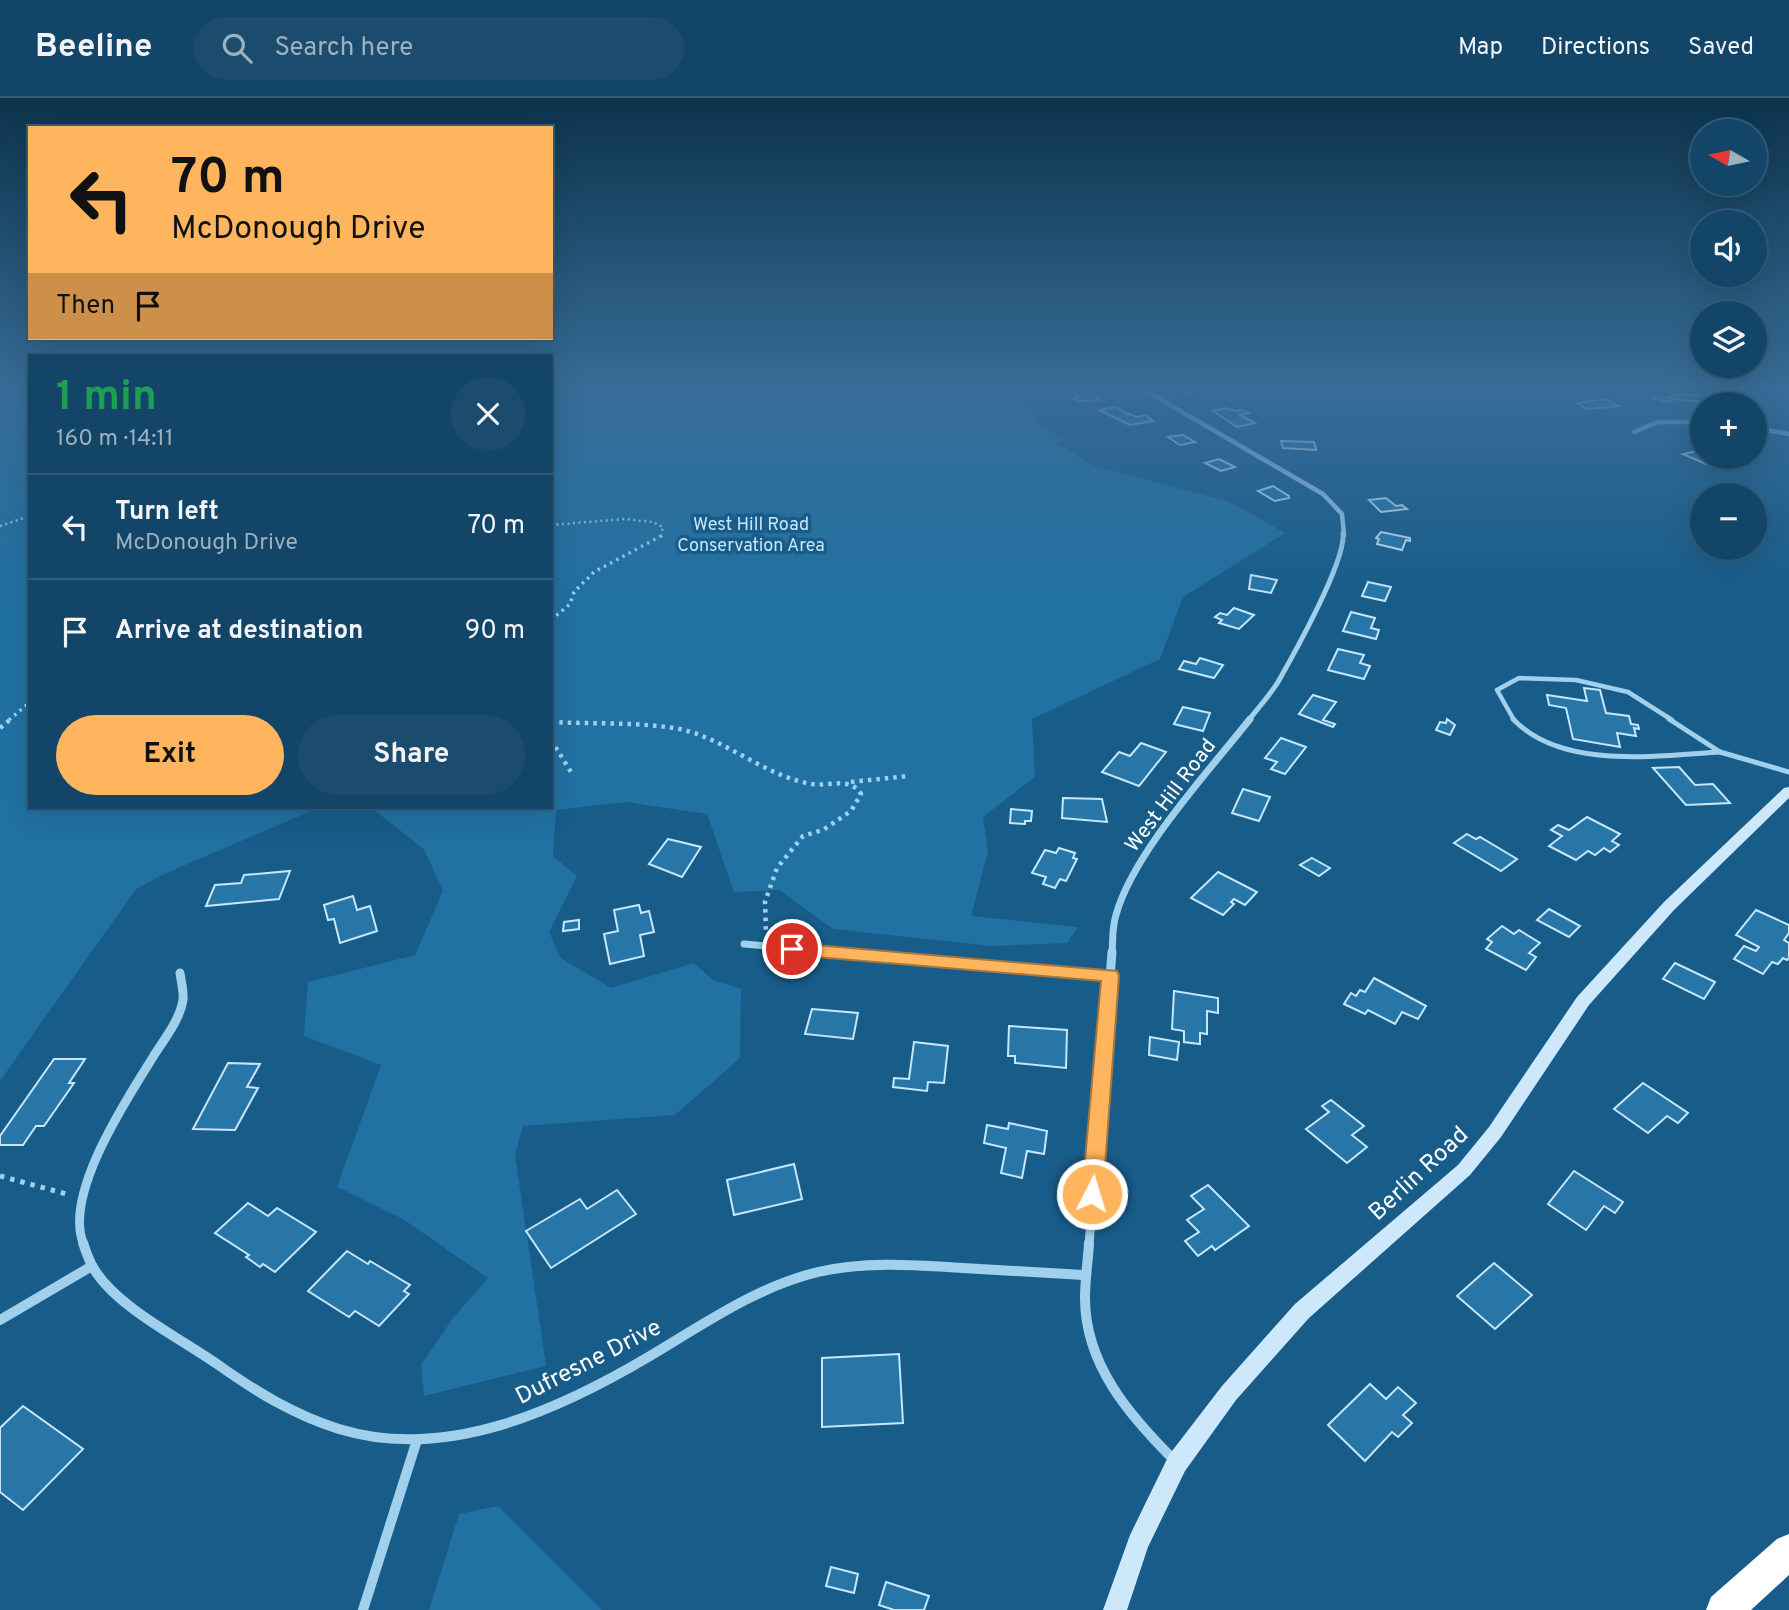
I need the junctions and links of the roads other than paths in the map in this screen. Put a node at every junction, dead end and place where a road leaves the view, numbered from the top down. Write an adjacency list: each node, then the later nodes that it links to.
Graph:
1 (1257, 456): 7 (street, West Hill Road)
2 (1720, 752): 2 (lane); 3 (lane)
3 (1789, 772)
4 (1789, 791): 12 (street, Berlin Road)
5 (744, 944): 7 (street)
6 (180, 973): 8 (street, Dufresne Drive)
7 (1111, 976): 9 (street, West Hill Road)
8 (92, 1266): 10 (street); 11 (street, Dufresne Drive)
9 (1085, 1275): 11 (street, Dufresne Drive); 12 (street, West Hill Road)
10 (0, 1320)
11 (417, 1440): 14 (street)
12 (1177, 1463): 15 (street, Berlin Road)
13 (1789, 1551): 16 (highway)
14 (363, 1610)
15 (1115, 1610)
16 (1724, 1610)

